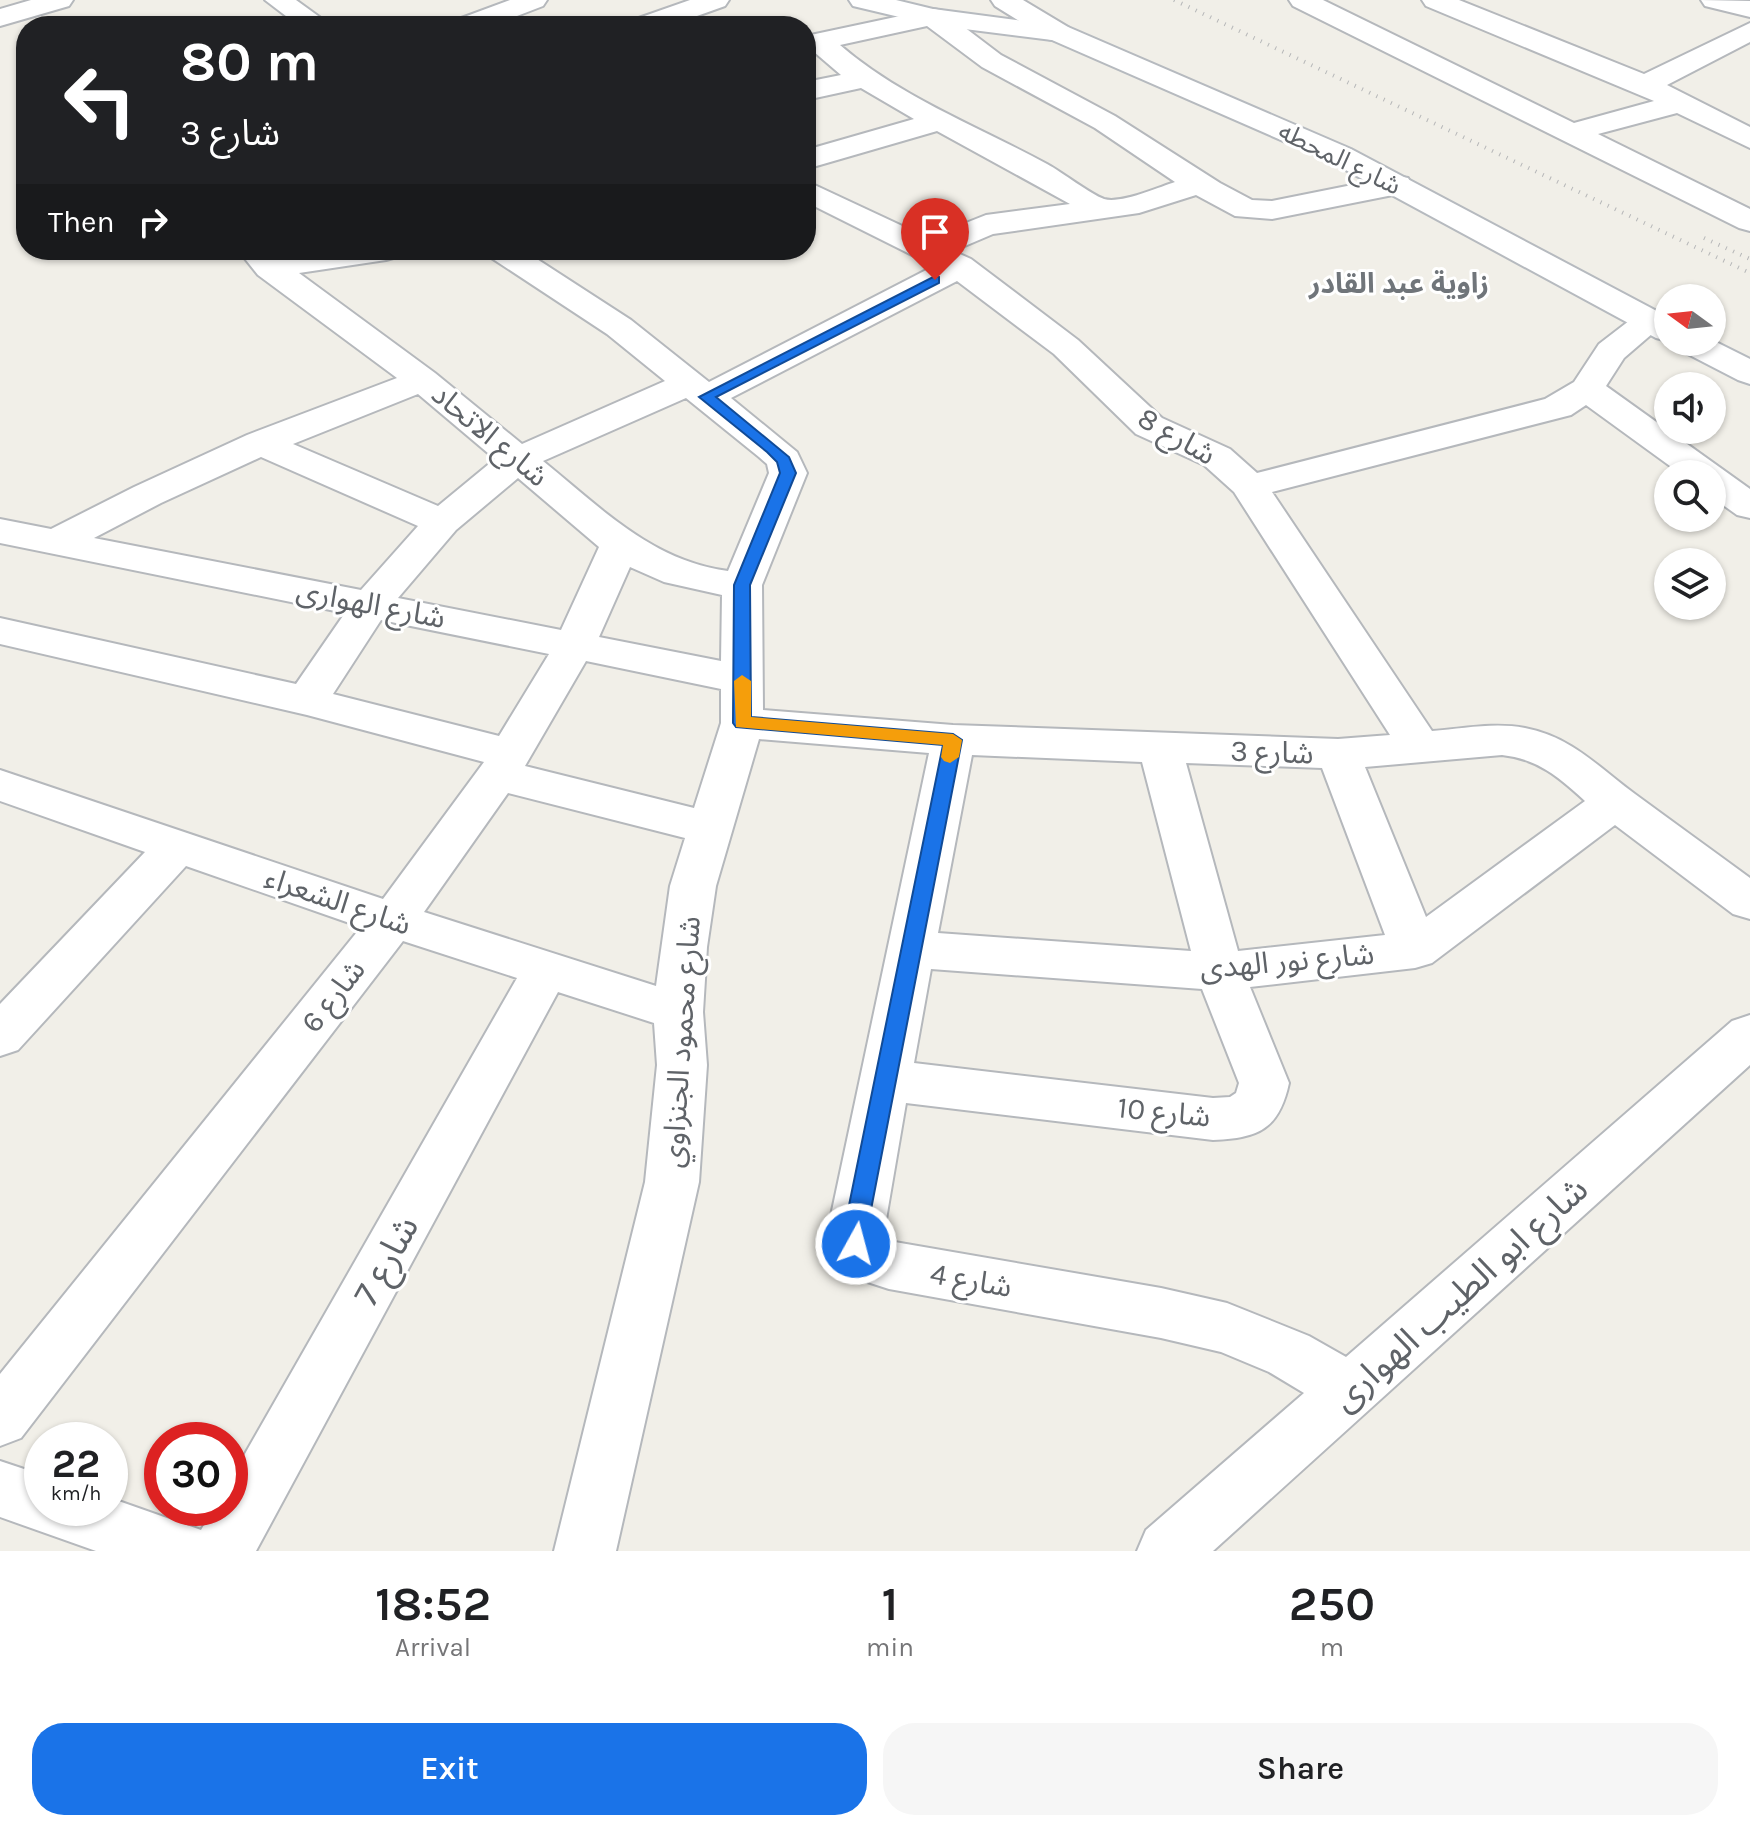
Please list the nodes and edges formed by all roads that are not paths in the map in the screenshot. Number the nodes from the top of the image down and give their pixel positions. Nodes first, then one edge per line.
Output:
1 (60, 0) edge
2 (320, 0) edge
3 (534, 0) edge
4 (716, 0) edge
5 (862, 0) edge
6 (1004, 0) edge
7 (1302, 0) edge
8 (1435, 0) edge
9 (1714, 0) edge
10 (285, 5) edge
11 (1750, 9) edge
12 (302, 16) edge
13 (492, 16) edge
14 (671, 16) edge
15 (933, 17) junction
16 (0, 18) edge
17 (1750, 31) edge
18 (1058, 33) junction
19 (816, 42) edge
20 (816, 46) edge
21 (864, 79) junction
22 (1645, 85) junction
23 (816, 89) edge
24 (1679, 103) junction
25 (939, 121) junction
26 (1573, 132) junction
27 (1750, 139) edge
28 (816, 157) edge
29 (1202, 183) junction
30 (1397, 185) junction
31 (816, 195) edge
32 (1099, 209) junction
33 (1750, 221) edge
34 (943, 258) junction
35 (263, 260) edge
36 (516, 260) edge
37 (1654, 323) edge
38 (1654, 329) edge
39 (1717, 356) edge
40 (1750, 373) edge
41 (423, 380) junction
42 (1587, 389) junction
43 (697, 390) junction
44 (260, 443) junction
45 (518, 459) junction
46 (1686, 460) edge
47 (1249, 486) junction
48 (1726, 489) edge
49 (1750, 507) edge
50 (442, 522) junction
51 (0, 531) edge
52 (59, 541) junction
53 (620, 544) junction
54 (742, 585) junction
55 (371, 604) junction
56 (0, 631) edge
57 (575, 645) junction
58 (307, 701) junction
59 (742, 701) junction
60 (953, 740) junction
61 (1160, 748) junction
62 (1421, 748) junction
63 (1338, 754) junction
64 (504, 764) junction
65 (0, 785) edge
66 (1615, 802) junction
67 (710, 828) junction
68 (178, 846) junction
69 (1750, 902) edge
70 (393, 920) junction
71 (911, 949) junction
72 (1415, 950) junction
73 (546, 970) junction
74 (1220, 972) junction
75 (678, 1012) junction
76 (1750, 1035) edge
77 (0, 1036) edge
78 (885, 1080) junction
79 (1350, 1390) junction
80 (0, 1419) edge
81 (0, 1489) edge
82 (24, 1498) edge
83 (107, 1526) edge
84 (180, 1551) edge
85 (223, 1551) edge
86 (585, 1551) edge
87 (1168, 1551) edge

1 - 16 street
2 - 10 street
3 - 13 street
4 - 14 street
5 - 15 street
6 - 18 street, شارع المحطه
7 - 26 street
8 - 22 street
9 - 11 street
10 - 12 street
15 - 18 street
15 - 19 street
15 - 29 street
17 - 22 street
18 - 30 street, شارع المحطه
20 - 21 street
21 - 23 street
21 - 25 street
22 - 24 street
24 - 26 street
24 - 27 street
25 - 28 street
25 - 32 street
26 - 33 street
29 - 30 street
29 - 32 street
30 - 37 street, شارع المحطه
31 - 34 street, شارع 8
32 - 34 street
34 - 43 street
34 - 47 street, شارع 8
35 - 41 street, شارع الاتحاد
36 - 43 street, شارع محمود الجنزاوي
38 - 42 street
39 - 40 street
41 - 44 street
41 - 45 street, شارع الاتحاد
42 - 46 street
42 - 47 street
43 - 45 street
43 - 54 street, شارع محمود الجنزاوي
44 - 50 street
44 - 52 street
45 - 50 street
45 - 53 street, شارع الاتحاد
47 - 62 street, شارع 8
48 - 49 street
50 - 55 street
51 - 52 street, شارع الهوارى
52 - 55 street, شارع الهوارى
53 - 54 street, شارع الاتحاد
53 - 57 street, شارع 6
54 - 59 street, شارع محمود الجنزاوي
55 - 57 street, شارع الهوارى
55 - 58 street
56 - 58 street
57 - 59 street, شارع الهوارى
57 - 64 street, شارع 6
58 - 64 street
59 - 60 street, شارع 3
59 - 67 street, شارع محمود الجنزاوي
60 - 61 street, شارع 3
60 - 71 street, شارع 4
61 - 63 street, شارع 3
61 - 74 street, شارع 10
62 - 63 street, شارع 3
62 - 66 street, شارع 3
63 - 72 street
64 - 67 street
64 - 70 street, شارع 6
65 - 68 street, شارع الشعراء
66 - 69 street, شارع 3
66 - 72 street, شارع نور الهدى
67 - 75 street, شارع محمود الجنزاوي
68 - 70 street, شارع الشعراء
68 - 77 street
70 - 73 street, شارع الشعراء
70 - 80 street, شارع 6
71 - 74 street, شارع نور الهدى
71 - 78 street, شارع 4
72 - 74 street, شارع نور الهدى
73 - 75 street, شارع الشعراء
73 - 85 street, شارع 7
74 - 78 street, شارع 10
75 - 86 street, شارع محمود الجنزاوي
76 - 79 street, شارع ابو الطيب الهوارى
78 - 79 street, شارع 4
79 - 87 street, شارع ابو الطيب الهوارى
81 - 82 street
83 - 84 street

